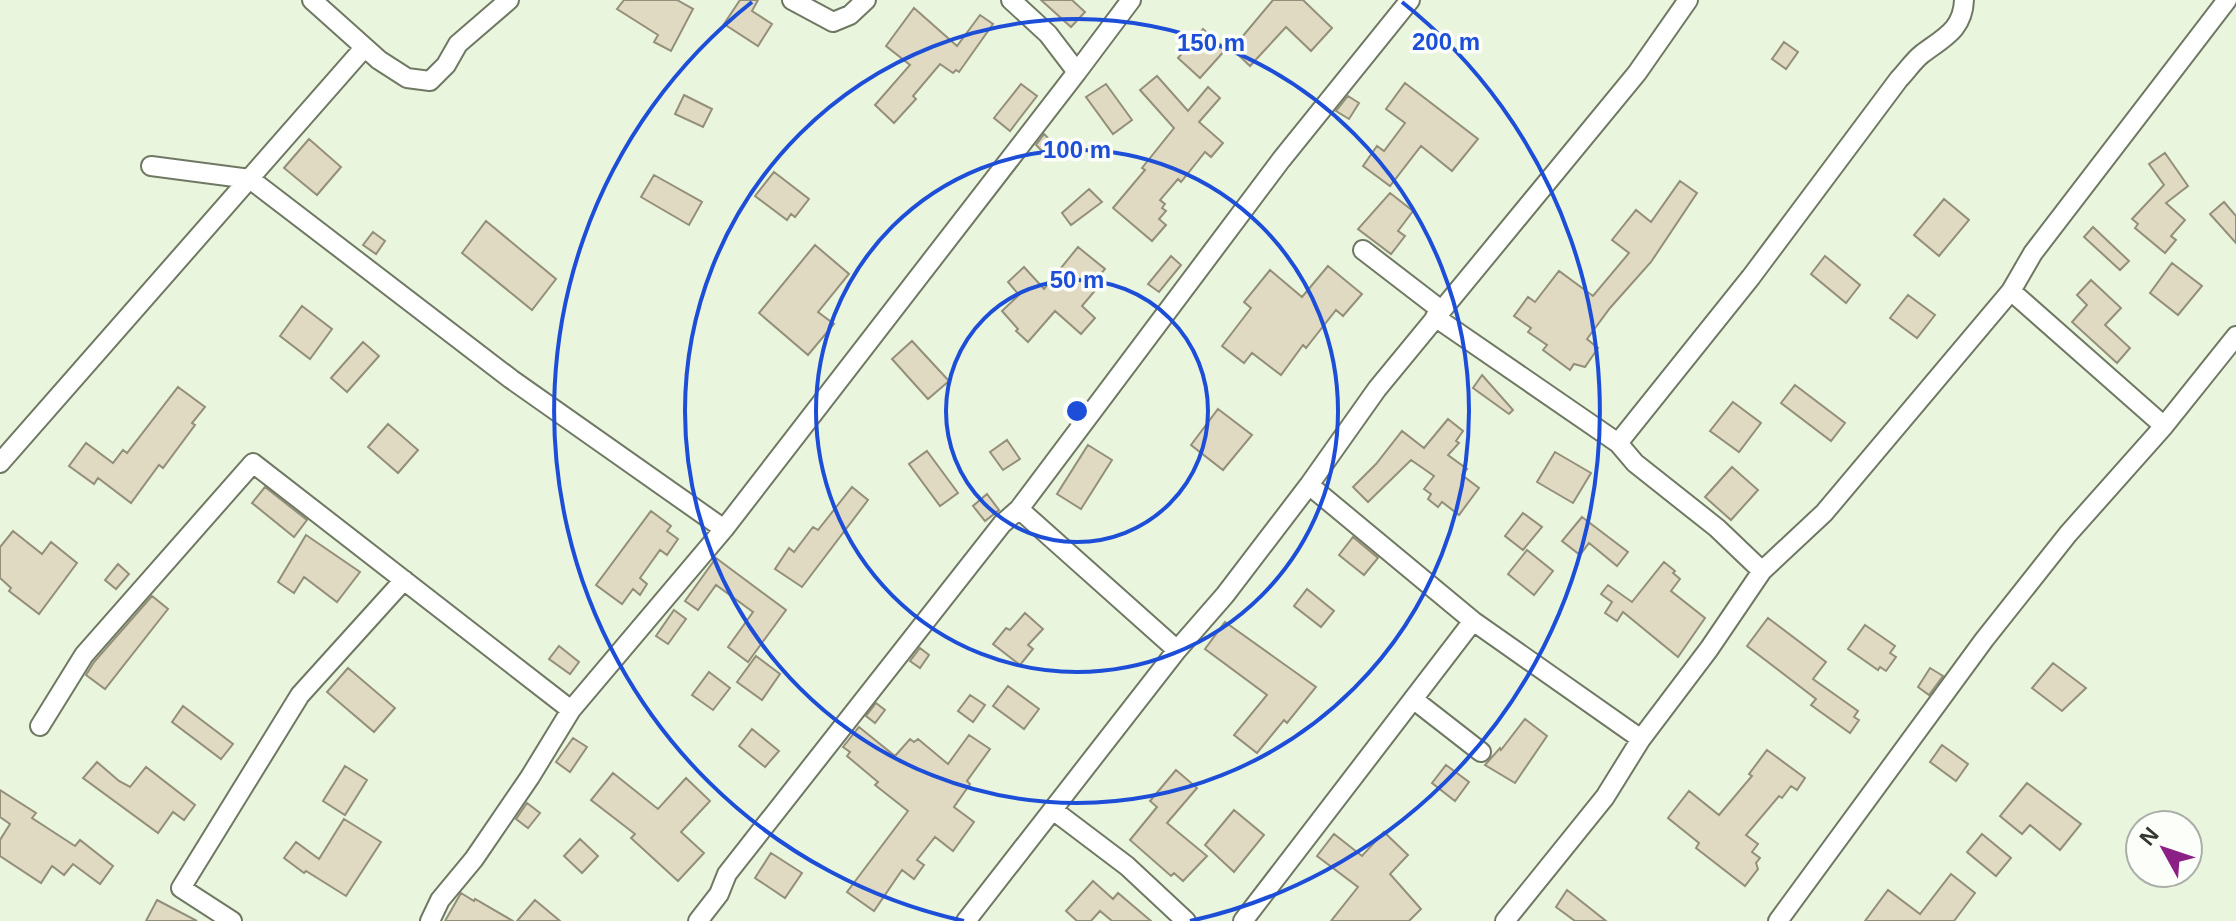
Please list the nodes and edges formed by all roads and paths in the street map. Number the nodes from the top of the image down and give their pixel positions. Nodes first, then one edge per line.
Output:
1 (312, 0) edge
2 (509, 0) edge
3 (792, 0) edge
4 (866, 0) edge
5 (1011, 0) edge
6 (1131, 0) edge
7 (1410, 0) edge
8 (1688, 0) edge
9 (1964, 0) edge
10 (2227, 0) edge
11 (364, 48) junction
12 (1077, 72) junction
13 (151, 166) dead end
14 (250, 179) junction
15 (1363, 250) dead end
16 (2011, 291) junction
17 (1438, 314) junction
18 (2236, 336) edge
19 (2164, 426) junction
20 (1618, 443) junction
21 (0, 463) edge
22 (1309, 485) junction
23 (1019, 509) junction
24 (724, 529) junction
25 (1762, 571) junction
26 (404, 580) junction
27 (1473, 621) junction
28 (1177, 650) junction
29 (1413, 699) junction
30 (571, 710) junction
31 (40, 726) dead end
32 (1641, 739) junction
33 (1481, 752) dead end
34 (1053, 810) junction
35 (232, 921) edge
36 (430, 921) edge
37 (698, 921) edge
38 (966, 921) edge
39 (1186, 921) edge
40 (1243, 921) edge
41 (1505, 921) edge
42 (1778, 921) edge

1 - 11 street
2 - 11 street
3 - 4 street
5 - 12 street
6 - 12 street
7 - 23 street
8 - 17 street
9 - 20 street
10 - 16 street
11 - 14 street
12 - 24 street
13 - 14 street
14 - 21 street
14 - 24 street
15 - 17 street
16 - 19 street
16 - 25 street
17 - 20 street
17 - 22 street
18 - 19 street
19 - 42 street
20 - 25 street
22 - 27 street
22 - 28 street
23 - 28 street
23 - 37 street
24 - 30 street
25 - 32 street
26 - 30 street
26 - 31 street
26 - 35 street
27 - 29 street
27 - 32 street
28 - 34 street
29 - 33 street
29 - 40 street
30 - 36 street
32 - 41 street
34 - 38 street
34 - 39 street

